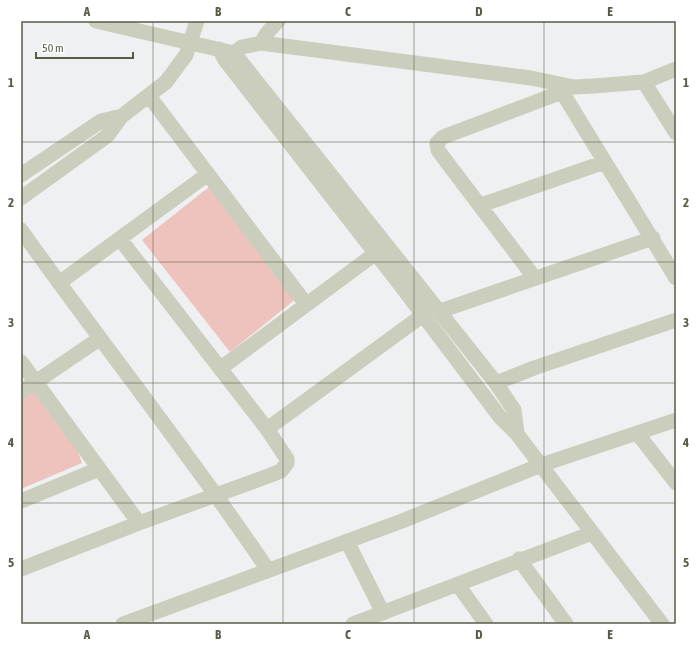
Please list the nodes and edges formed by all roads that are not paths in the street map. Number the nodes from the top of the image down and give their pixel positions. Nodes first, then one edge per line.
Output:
1 (96, 21) edge
2 (197, 21) edge
3 (278, 21) edge
4 (119, 23) edge
5 (191, 42) junction
6 (261, 43) junction
7 (226, 54) junction
8 (676, 69) edge
9 (644, 82) junction
10 (563, 88) junction
11 (149, 96) junction
12 (122, 116) junction
13 (676, 133) edge
14 (605, 162) junction
15 (208, 174) junction
16 (21, 175) edge
17 (21, 198) edge
18 (481, 205) junction
19 (21, 230) edge
20 (653, 238) junction
21 (120, 239) junction
22 (381, 249) junction
23 (534, 277) junction
24 (676, 278) edge
25 (59, 283) junction
26 (306, 304) junction
27 (440, 311) junction
28 (423, 314) junction
29 (676, 320) edge
30 (99, 339) junction
31 (21, 362) edge
32 (221, 368) junction
33 (35, 382) junction
34 (496, 383) junction
35 (21, 392) edge
36 (676, 420) edge
37 (267, 429) junction
38 (637, 433) junction
39 (517, 434) junction
40 (541, 465) junction
41 (99, 469) junction
42 (676, 483) edge
43 (217, 494) junction
44 (21, 501) edge
45 (139, 523) junction
46 (592, 533) junction
47 (347, 541) junction
48 (519, 559) junction
49 (21, 569) edge
50 (268, 570) junction
51 (458, 585) junction
52 (383, 613) junction
53 (122, 624) edge
54 (353, 624) edge
55 (486, 624) edge
56 (566, 624) edge
57 (662, 624) edge

1 - 4 street
2 - 5 street
3 - 6 street
4 - 5 street
5 - 7 street
5 - 11 street
6 - 7 street
6 - 10 street
7 - 22 street
8 - 9 street
9 - 10 street
9 - 13 street
10 - 14 street
10 - 18 street
11 - 12 street
11 - 15 street
12 - 16 street
12 - 17 street
14 - 18 street
14 - 20 street
15 - 21 street
15 - 26 street
18 - 23 street
19 - 25 street
20 - 23 street
20 - 24 street
21 - 25 street
21 - 32 street
22 - 26 street
22 - 27 street
22 - 28 street
23 - 27 street
25 - 30 street
26 - 32 street
27 - 34 street
28 - 37 street
28 - 39 street
29 - 34 street
30 - 33 street
30 - 43 street
31 - 33 street
32 - 37 street
33 - 35 street
33 - 41 street
34 - 39 street
36 - 38 street
37 - 43 street
38 - 40 street
38 - 42 street
39 - 40 street
40 - 46 street
40 - 47 street
41 - 44 street
41 - 45 street
43 - 45 street
43 - 50 street
45 - 49 street
46 - 48 street
46 - 57 street
47 - 50 street
47 - 52 street
48 - 51 street
48 - 56 street
50 - 53 street
51 - 52 street
51 - 55 street
52 - 54 street

